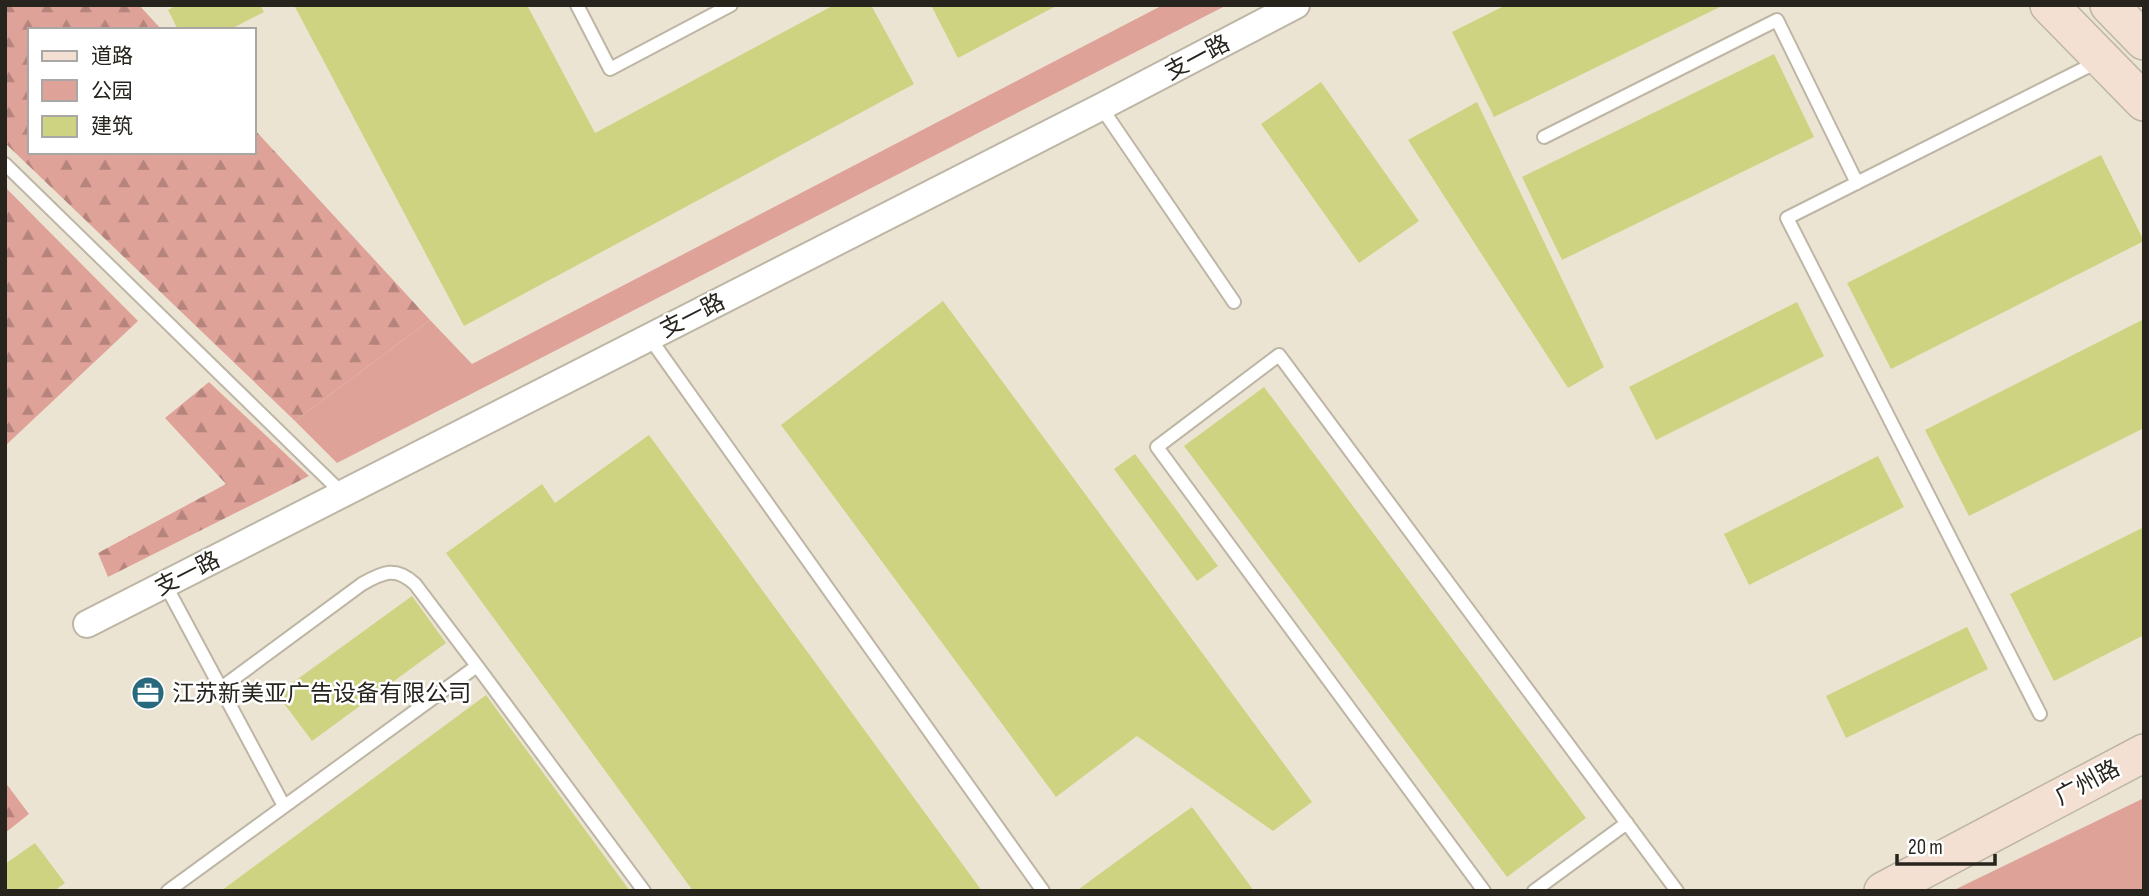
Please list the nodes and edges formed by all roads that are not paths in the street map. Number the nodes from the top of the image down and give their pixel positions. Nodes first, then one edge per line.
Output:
1 (577, 5) edge
2 (731, 5) edge
3 (1296, 5) edge
4 (2049, 5) edge
5 (2109, 5) edge
6 (2144, 41) edge
7 (2103, 59) junction
8 (2144, 102) edge
9 (1101, 107) junction
10 (1544, 137) dead end
11 (5, 164) edge
12 (1857, 183) junction
13 (1234, 302) dead end
14 (649, 337) junction
15 (342, 493) junction
16 (165, 584) junction
17 (87, 624) dead end
18 (477, 666) junction
19 (221, 688) junction
20 (2040, 714) dead end
21 (2144, 753) edge
22 (284, 806) junction
23 (1627, 823) junction
24 (168, 891) edge
25 (644, 891) edge
26 (1042, 891) edge
27 (1484, 891) edge
28 (1534, 891) edge
29 (1678, 891) edge
30 (1883, 891) edge

1 - 2 lane
3 - 9 street, 支一路
4 - 7 main road
5 - 6 main road
7 - 8 main road
7 - 12 lane
9 - 13 lane
9 - 14 street, 支一路
10 - 12 lane
11 - 15 lane
12 - 20 lane
14 - 15 street, 支一路
14 - 26 lane
15 - 16 street, 支一路
16 - 17 street, 支一路
16 - 19 lane
18 - 19 lane
18 - 22 lane
18 - 25 lane
19 - 22 lane
21 - 30 main road, 广州路
22 - 24 lane
23 - 27 lane
23 - 28 lane
23 - 29 lane

